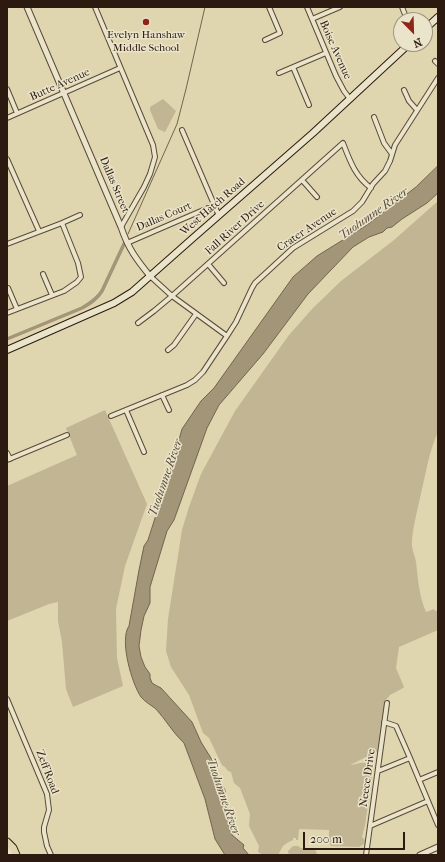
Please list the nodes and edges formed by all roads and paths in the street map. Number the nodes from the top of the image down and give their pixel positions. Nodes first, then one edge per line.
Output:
1 (27, 7) edge
2 (95, 7) edge
3 (270, 7) edge
4 (307, 7) edge
5 (340, 7) edge
6 (312, 19) junction
7 (265, 40) dead end
8 (400, 52) edge
9 (326, 53) junction
10 (293, 67) junction
11 (120, 68) junction
12 (279, 73) dead end
13 (438, 78) edge
14 (7, 89) edge
15 (404, 90) dead end
16 (64, 93) junction
17 (350, 99) junction
18 (309, 105) dead end
19 (417, 110) junction
20 (17, 113) junction
21 (374, 117) dead end
22 (7, 118) edge
23 (182, 130) dead end
24 (392, 154) junction
25 (7, 159) edge
26 (302, 180) junction
27 (371, 188) junction
28 (317, 197) dead end
29 (208, 208) dead end
30 (80, 216) dead end
31 (219, 216) junction
32 (62, 223) junction
33 (120, 227) junction
34 (39, 232) junction
35 (126, 243) junction
36 (7, 244) edge
37 (208, 264) junction
38 (43, 274) dead end
39 (150, 276) junction
40 (224, 283) dead end
41 (8, 288) dead end
42 (52, 295) junction
43 (172, 296) junction
44 (17, 309) junction
45 (7, 313) edge
46 (196, 314) junction
47 (138, 323) dead end
48 (227, 336) junction
49 (7, 350) edge
50 (168, 350) dead end
51 (162, 395) junction
52 (126, 410) junction
53 (168, 410) dead end
54 (111, 416) dead end
55 (67, 435) dead end
56 (144, 452) dead end
57 (7, 453) edge
58 (8, 460) edge
59 (7, 699) edge
60 (387, 703) dead end
61 (8, 704) edge
62 (384, 722) junction
63 (410, 758) junction
64 (378, 771) junction
65 (438, 772) edge
66 (419, 780) junction
67 (428, 801) junction
68 (438, 825) edge
69 (370, 826) junction
70 (7, 842) edge
71 (7, 845) edge
72 (438, 847) edge
73 (11, 855) edge
74 (16, 855) edge
75 (51, 855) edge
76 (366, 855) edge
77 (420, 855) edge

1 - 16 street, Dallas Street
2 - 11 street
3 - 7 street
4 - 6 street, Boise Avenue
5 - 6 street
6 - 9 street, Boise Avenue
8 - 17 main road, West Hatch Road
9 - 10 street
9 - 17 street, Boise Avenue
10 - 12 street
10 - 18 street
11 - 16 street, Butte Avenue
11 - 33 street
13 - 19 street, Crater Avenue
14 - 20 street
15 - 19 street
16 - 20 street, Butte Avenue
16 - 33 street, Dallas Street
17 - 31 main road, West Hatch Road
19 - 24 street, Crater Avenue
20 - 22 street, Butte Avenue
21 - 24 street
23 - 31 street
24 - 27 street, Crater Avenue
25 - 34 street
26 - 27 street, Fall River Drive
26 - 28 street
26 - 37 street, Fall River Drive
27 - 48 street, Crater Avenue
29 - 35 street, Dallas Court
30 - 32 street
31 - 39 main road, West Hatch Road
32 - 34 street
32 - 42 street
33 - 35 street, Dallas Street
34 - 36 street
35 - 39 street, Dallas Street
37 - 40 street
37 - 43 street, Fall River Drive
38 - 42 street
39 - 43 street, Dallas Street
39 - 49 main road, West Hatch Road
41 - 44 street
42 - 44 street
43 - 46 street, Dallas Street
43 - 47 street, Fall River Drive
44 - 45 street
46 - 48 street, Dallas Street
46 - 50 street
48 - 51 street, Crater Avenue
51 - 52 street, Crater Avenue
51 - 53 street
52 - 54 street, Crater Avenue
52 - 56 street
55 - 58 street
57 - 58 street
59 - 61 street, Zeff Road
60 - 62 street, Neece Drive
61 - 75 street, Zeff Road
62 - 63 street
62 - 64 street, Neece Drive
63 - 64 street
63 - 66 street
64 - 69 street, Neece Drive
65 - 66 street
66 - 67 street
67 - 68 street
67 - 69 street
69 - 76 street, Neece Drive
70 - 74 highway
71 - 73 main road
72 - 77 street

